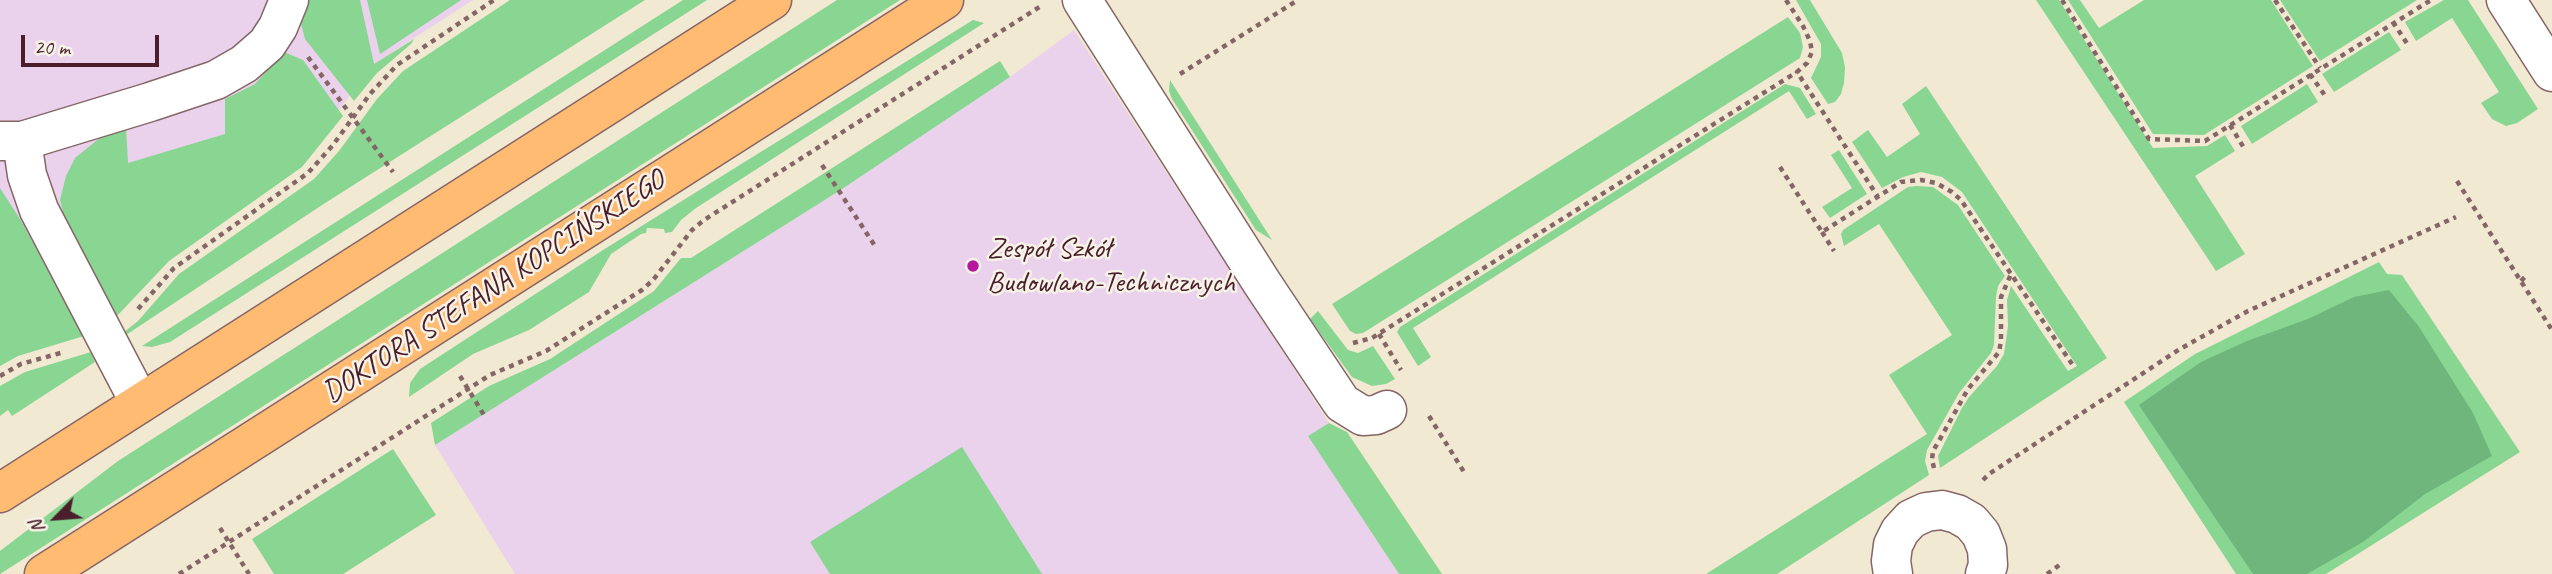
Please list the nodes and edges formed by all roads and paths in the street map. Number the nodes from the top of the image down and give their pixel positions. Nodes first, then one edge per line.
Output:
1 (494, 0) edge
2 (772, 0) edge
3 (944, 0) edge
4 (1051, 0) edge
5 (1082, 0) edge
6 (1298, 0) edge
7 (1786, 0) edge
8 (2062, 0) edge
9 (2275, 0) edge
10 (2431, 0) edge
11 (2506, 0) edge
12 (283, 14) edge
13 (2393, 22) junction
14 (2408, 45) dead end
15 (2320, 68) junction
16 (1797, 72) junction
17 (2552, 72) edge
18 (2310, 74) junction
19 (1176, 76) dead end
20 (2326, 97) dead end
21 (353, 117) junction
22 (2230, 125) junction
23 (11, 141) edge
24 (2245, 148) dead end
25 (822, 165) dead end
26 (1780, 167) dead end
27 (393, 172) dead end
28 (2457, 181) dead end
29 (1878, 197) junction
30 (2456, 217) dead end
31 (1822, 232) junction
32 (875, 246) dead end
33 (1834, 251) dead end
34 (2011, 274) junction
35 (2526, 276) dead end
36 (2521, 281) junction
37 (2552, 330) edge
38 (104, 334) junction
39 (1347, 341) dead end
40 (2072, 364) dead end
41 (0, 376) edge
42 (460, 376) dead end
43 (468, 389) junction
44 (140, 403) junction
45 (1387, 410) dead end
46 (484, 415) dead end
47 (1935, 471) dead end
48 (0, 493) edge
49 (1965, 519) junction
50 (220, 528) dead end
51 (229, 543) junction
52 (2061, 564) dead end
53 (44, 574) edge
54 (179, 574) edge
55 (249, 574) edge
56 (1894, 574) edge
57 (1985, 574) edge
58 (2046, 574) edge

1 - 21 path
2 - 44 main road
3 - 53 main road, DOKTORA STEFANA KOPCIŃSKIEGO
4 - 43 path
5 - 45 street
6 - 19 path
7 - 16 path
8 - 22 path
9 - 15 path
10 - 13 path
11 - 17 street
12 - 21 path
12 - 23 street
13 - 14 path
13 - 15 path
15 - 18 path
16 - 29 path
16 - 39 path
18 - 20 path
18 - 22 path
21 - 27 path
21 - 38 path
22 - 24 path
23 - 38 street
25 - 32 path
26 - 31 path
28 - 36 path
29 - 31 path
29 - 34 path
30 - 49 path
31 - 33 path
34 - 40 path
34 - 47 path
35 - 36 path
36 - 37 path
38 - 41 path
38 - 44 street
42 - 43 path
43 - 46 path
43 - 51 path
44 - 48 main road
49 - 56 street
49 - 57 street
50 - 51 path
51 - 54 path
51 - 55 path
52 - 58 path

